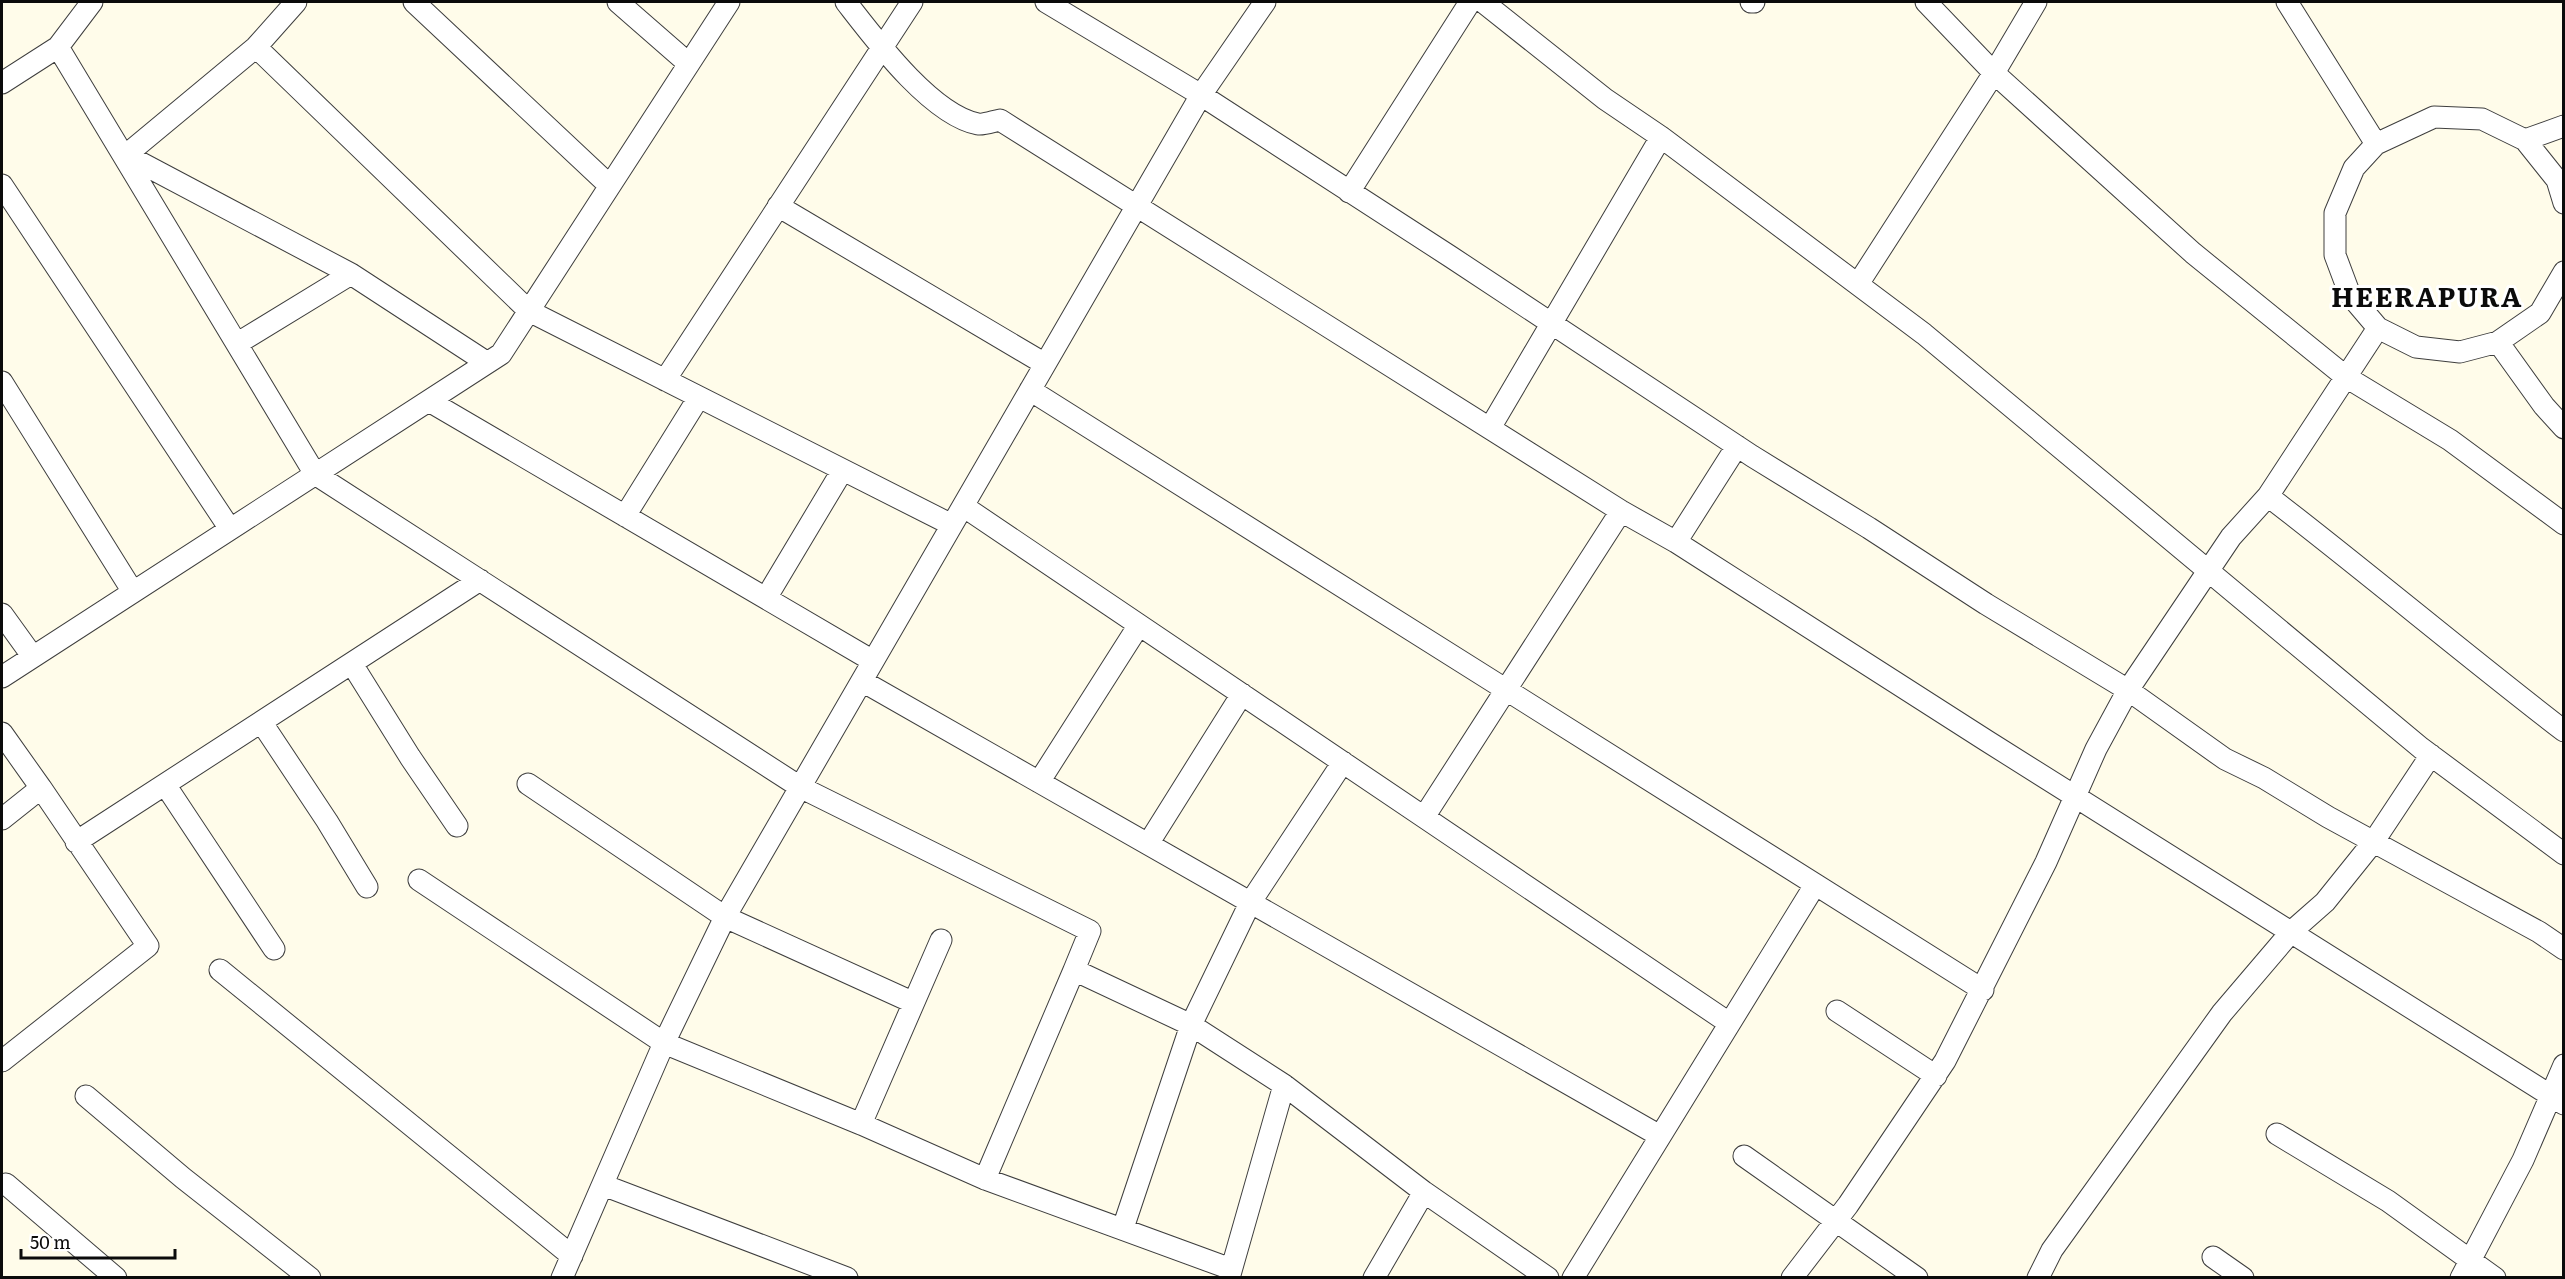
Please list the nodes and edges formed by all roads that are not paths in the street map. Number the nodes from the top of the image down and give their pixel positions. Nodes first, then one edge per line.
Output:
1 (92, 2) edge
2 (296, 2) edge
3 (414, 2) edge
4 (618, 2) edge
5 (729, 2) edge
6 (846, 2) edge
7 (912, 2) edge
8 (1046, 2) edge
9 (1265, 2) edge
10 (1470, 2) edge
11 (1483, 2) edge
12 (1926, 2) edge
13 (2036, 2) edge
14 (2287, 2) edge
15 (58, 47) junction
16 (256, 47) junction
17 (882, 48) junction
18 (689, 64) junction
19 (1994, 73) junction
20 (2, 84) edge
21 (1201, 95) junction
22 (2564, 126) edge
23 (1661, 137) junction
24 (2525, 141) junction
25 (2376, 144) junction
26 (126, 155) junction
27 (2, 185) edge
28 (610, 186) junction
29 (1349, 192) junction
30 (2564, 203) edge
31 (778, 206) junction
32 (1137, 206) junction
33 (351, 274) junction
34 (2563, 274) edge
35 (1858, 284) junction
36 (529, 311) junction
37 (1551, 324) junction
38 (2378, 327) junction
39 (2498, 342) junction
40 (238, 343) junction
41 (486, 362) junction
42 (1045, 364) junction
43 (2346, 377) junction
44 (665, 380) junction
45 (2, 382) edge
46 (1030, 390) junction
47 (699, 397) junction
48 (429, 400) junction
49 (1490, 428) junction
50 (2564, 428) edge
51 (1737, 446) junction
52 (842, 471) junction
53 (315, 474) junction
54 (2268, 496) junction
55 (963, 506) junction
56 (1621, 511) junction
57 (625, 516) junction
58 (2564, 524) edge
59 (952, 525) junction
60 (230, 529) junction
61 (1676, 542) junction
62 (2210, 571) junction
63 (480, 580) junction
64 (133, 592) junction
65 (766, 598) junction
66 (2, 614) edge
67 (1139, 625) junction
68 (33, 657) junction
69 (873, 662) junction
70 (352, 664) junction
71 (2, 677) edge
72 (861, 681) junction
73 (1506, 690) junction
74 (2128, 690) junction
75 (1242, 694) junction
76 (262, 723) junction
77 (2564, 731) edge
78 (2, 733) edge
79 (2431, 755) junction
80 (1343, 762) junction
81 (1039, 782) junction
82 (528, 784) dead end
83 (166, 786) junction
84 (800, 787) junction
85 (40, 788) junction
86 (2075, 796) junction
87 (1424, 817) junction
88 (2, 819) edge
89 (457, 826) dead end
90 (2374, 841) junction
91 (76, 842) junction
92 (1148, 844) junction
93 (2564, 854) edge
94 (419, 880) dead end
95 (1815, 885) junction
96 (367, 887) dead end
97 (1250, 903) junction
98 (725, 917) junction
99 (2291, 932) junction
100 (941, 940) dead end
101 (274, 949) dead end
102 (2564, 949) edge
103 (220, 970) dead end
104 (1074, 970) junction
105 (1983, 990) junction
106 (912, 1002) junction
107 (1837, 1011) dead end
108 (1729, 1023) junction
109 (1191, 1025) junction
110 (664, 1043) junction
111 (4, 1052) edge
112 (2564, 1065) edge
113 (1936, 1076) junction
114 (1284, 1084) junction
115 (86, 1096) dead end
116 (2557, 1100) edge
117 (861, 1124) junction
118 (2277, 1134) dead end
119 (1660, 1136) junction
120 (1744, 1156) dead end
121 (985, 1179) junction
122 (6, 1184) dead end
123 (603, 1185) junction
124 (1424, 1192) junction
125 (1837, 1220) junction
126 (1123, 1228) junction
127 (572, 1256) junction
128 (2212, 1257) dead end
129 (2466, 1269) edge
130 (1230, 1273) edge
131 (116, 1278) edge
132 (309, 1278) edge
133 (562, 1278) edge
134 (847, 1278) edge
135 (1374, 1278) edge
136 (1548, 1278) edge
137 (1573, 1278) edge
138 (1792, 1278) edge
139 (1917, 1278) edge
140 (2038, 1278) edge
141 (2243, 1278) edge
142 (2495, 1278) edge

1 - 15 street
2 - 16 street
3 - 28 street
4 - 18 street
5 - 18 street
6 - 17 street
7 - 17 street
8 - 21 street
9 - 21 street
10 - 29 street
11 - 23 street
12 - 19 street
13 - 19 street
14 - 25 street
15 - 20 street
15 - 26 street
16 - 26 street
16 - 36 street
17 - 31 street
17 - 32 street
18 - 28 street
19 - 35 street
19 - 43 street
21 - 29 street
21 - 32 street
22 - 24 street
23 - 35 street
23 - 37 street
24 - 25 street
24 - 30 street
25 - 38 street
26 - 33 street
26 - 40 street
27 - 60 street
28 - 36 street
29 - 37 street
31 - 42 street
31 - 44 street
32 - 42 street
32 - 49 street
33 - 40 street
33 - 41 street
34 - 39 street
35 - 62 street
36 - 41 street
36 - 44 street
37 - 49 street
37 - 51 street
38 - 39 street
38 - 43 street
39 - 50 street
40 - 53 street
41 - 48 street
42 - 46 street
43 - 54 street
43 - 58 street
44 - 47 street
45 - 64 street
46 - 55 street
46 - 73 street
47 - 52 street
47 - 57 street
48 - 53 street
48 - 57 street
49 - 56 street
51 - 61 street
51 - 74 street
52 - 59 street
52 - 65 street
53 - 60 street
53 - 63 street
54 - 62 street
54 - 77 street
55 - 59 street
55 - 67 street
56 - 61 street
56 - 73 street
57 - 65 street
59 - 69 street
60 - 64 street
61 - 86 street
62 - 74 street
62 - 79 street
63 - 70 street
63 - 84 street
64 - 68 street
65 - 69 street
66 - 68 street
67 - 75 street
67 - 81 street
68 - 71 street
69 - 72 street
70 - 76 street
70 - 89 street
72 - 81 street
72 - 84 street
73 - 87 street
73 - 95 street
74 - 86 street
74 - 90 street
75 - 80 street
75 - 92 street
76 - 83 street
76 - 96 street
78 - 85 street
79 - 90 street
79 - 93 street
80 - 87 street
80 - 97 street
81 - 92 street
82 - 98 street
83 - 91 street
83 - 101 street
84 - 98 street
84 - 104 street
85 - 88 street
85 - 91 street
86 - 99 street
86 - 105 street
87 - 108 street
90 - 99 street
90 - 102 street
91 - 111 street
92 - 97 street
94 - 110 street
95 - 105 street
95 - 108 street
97 - 109 street
97 - 119 street
98 - 106 street
98 - 110 street
99 - 116 street
99 - 140 street
100 - 106 street
103 - 127 street
104 - 109 street
104 - 121 street
105 - 113 street
106 - 117 street
107 - 113 street
108 - 119 street
109 - 114 street
109 - 126 street
110 - 117 street
110 - 123 street
112 - 116 street
113 - 125 street
114 - 124 street
114 - 130 street
115 - 132 street
116 - 129 street
117 - 121 street
118 - 129 street
119 - 137 street
120 - 125 street
121 - 126 street
122 - 131 street
123 - 127 street
123 - 134 street
124 - 135 street
124 - 136 street
125 - 138 street
125 - 139 street
126 - 130 street
127 - 133 street
128 - 141 street
129 - 142 street

